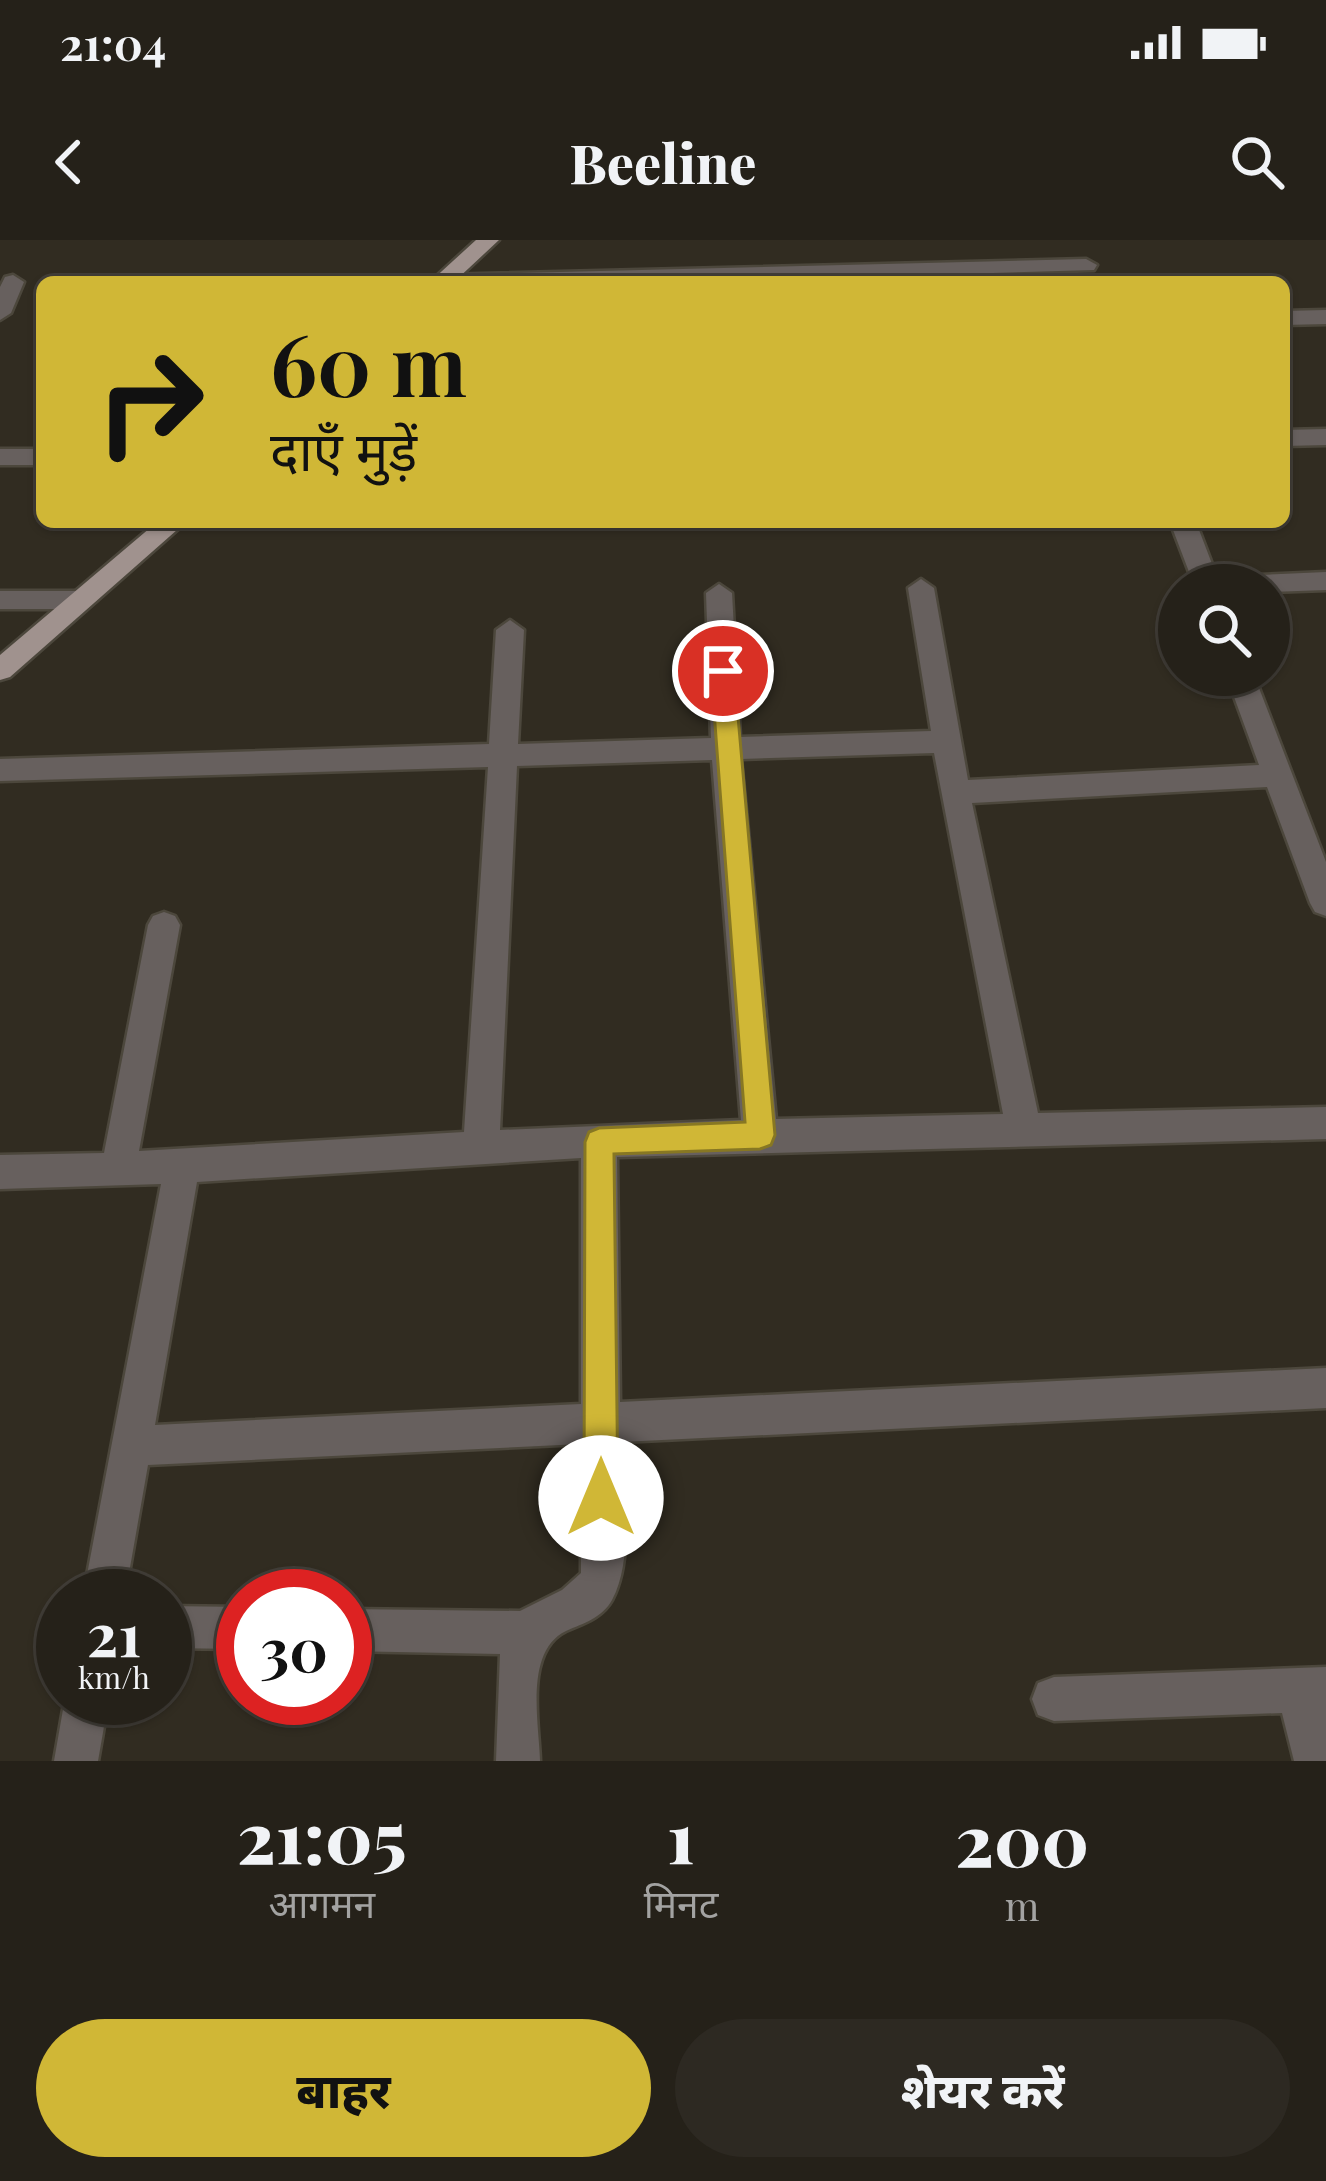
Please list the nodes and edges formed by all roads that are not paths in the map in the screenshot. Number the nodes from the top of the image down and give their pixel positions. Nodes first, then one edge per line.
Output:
1 (488, 240) edge
2 (1075, 240) edge
3 (1089, 273) edge
4 (448, 276) edge
5 (873, 276) edge
6 (13, 282) dead end
7 (0, 313) edge
8 (1326, 317) edge
9 (1290, 318) edge
10 (1326, 437) edge
11 (1290, 438) edge
12 (0, 457) edge
13 (36, 457) edge
14 (166, 528) edge
15 (1185, 528) edge
16 (1199, 564) edge
17 (1326, 581) edge
18 (1290, 582) edge
19 (921, 588) dead end
20 (719, 593) dead end
21 (0, 600) edge
22 (84, 600) junction
23 (510, 630) dead end
24 (0, 670) edge
25 (1248, 696) edge
26 (946, 742) junction
27 (726, 748) junction
28 (506, 755) junction
29 (0, 770) edge
30 (1277, 775) junction
31 (955, 792) junction
32 (1326, 903) edge
33 (164, 925) dead end
34 (1326, 1123) edge
35 (1024, 1129) junction
36 (760, 1135) junction
37 (599, 1142) junction
38 (482, 1148) junction
39 (181, 1170) junction
40 (118, 1171) junction
41 (0, 1172) edge
42 (1326, 1388) edge
43 (600, 1422) junction
44 (131, 1446) junction
45 (109, 1569) edge
46 (372, 1630) edge
47 (528, 1633) junction
48 (1312, 1690) edge
49 (1054, 1699) dead end
50 (82, 1725) edge
51 (76, 1761) edge
52 (518, 1761) edge
53 (1316, 1761) edge

1 - 4 main road
2 - 3 street
3 - 5 street
6 - 7 street
8 - 9 street
10 - 11 street
12 - 13 street
14 - 22 main road
15 - 16 street
17 - 18 street
19 - 26 street
20 - 27 street
21 - 22 street
22 - 24 main road
23 - 28 street
25 - 30 street
26 - 27 street
26 - 31 street
27 - 28 street
27 - 36 street
28 - 29 street
28 - 38 street
30 - 31 street
30 - 32 street
31 - 35 street
33 - 40 street
34 - 35 street
35 - 36 street
36 - 37 street
37 - 38 street
37 - 43 street
38 - 39 street
39 - 40 street
39 - 44 street
40 - 41 street
42 - 43 street
43 - 44 street
43 - 47 street
44 - 45 street
46 - 47 street
47 - 52 street
48 - 49 street
48 - 53 street
50 - 51 street

